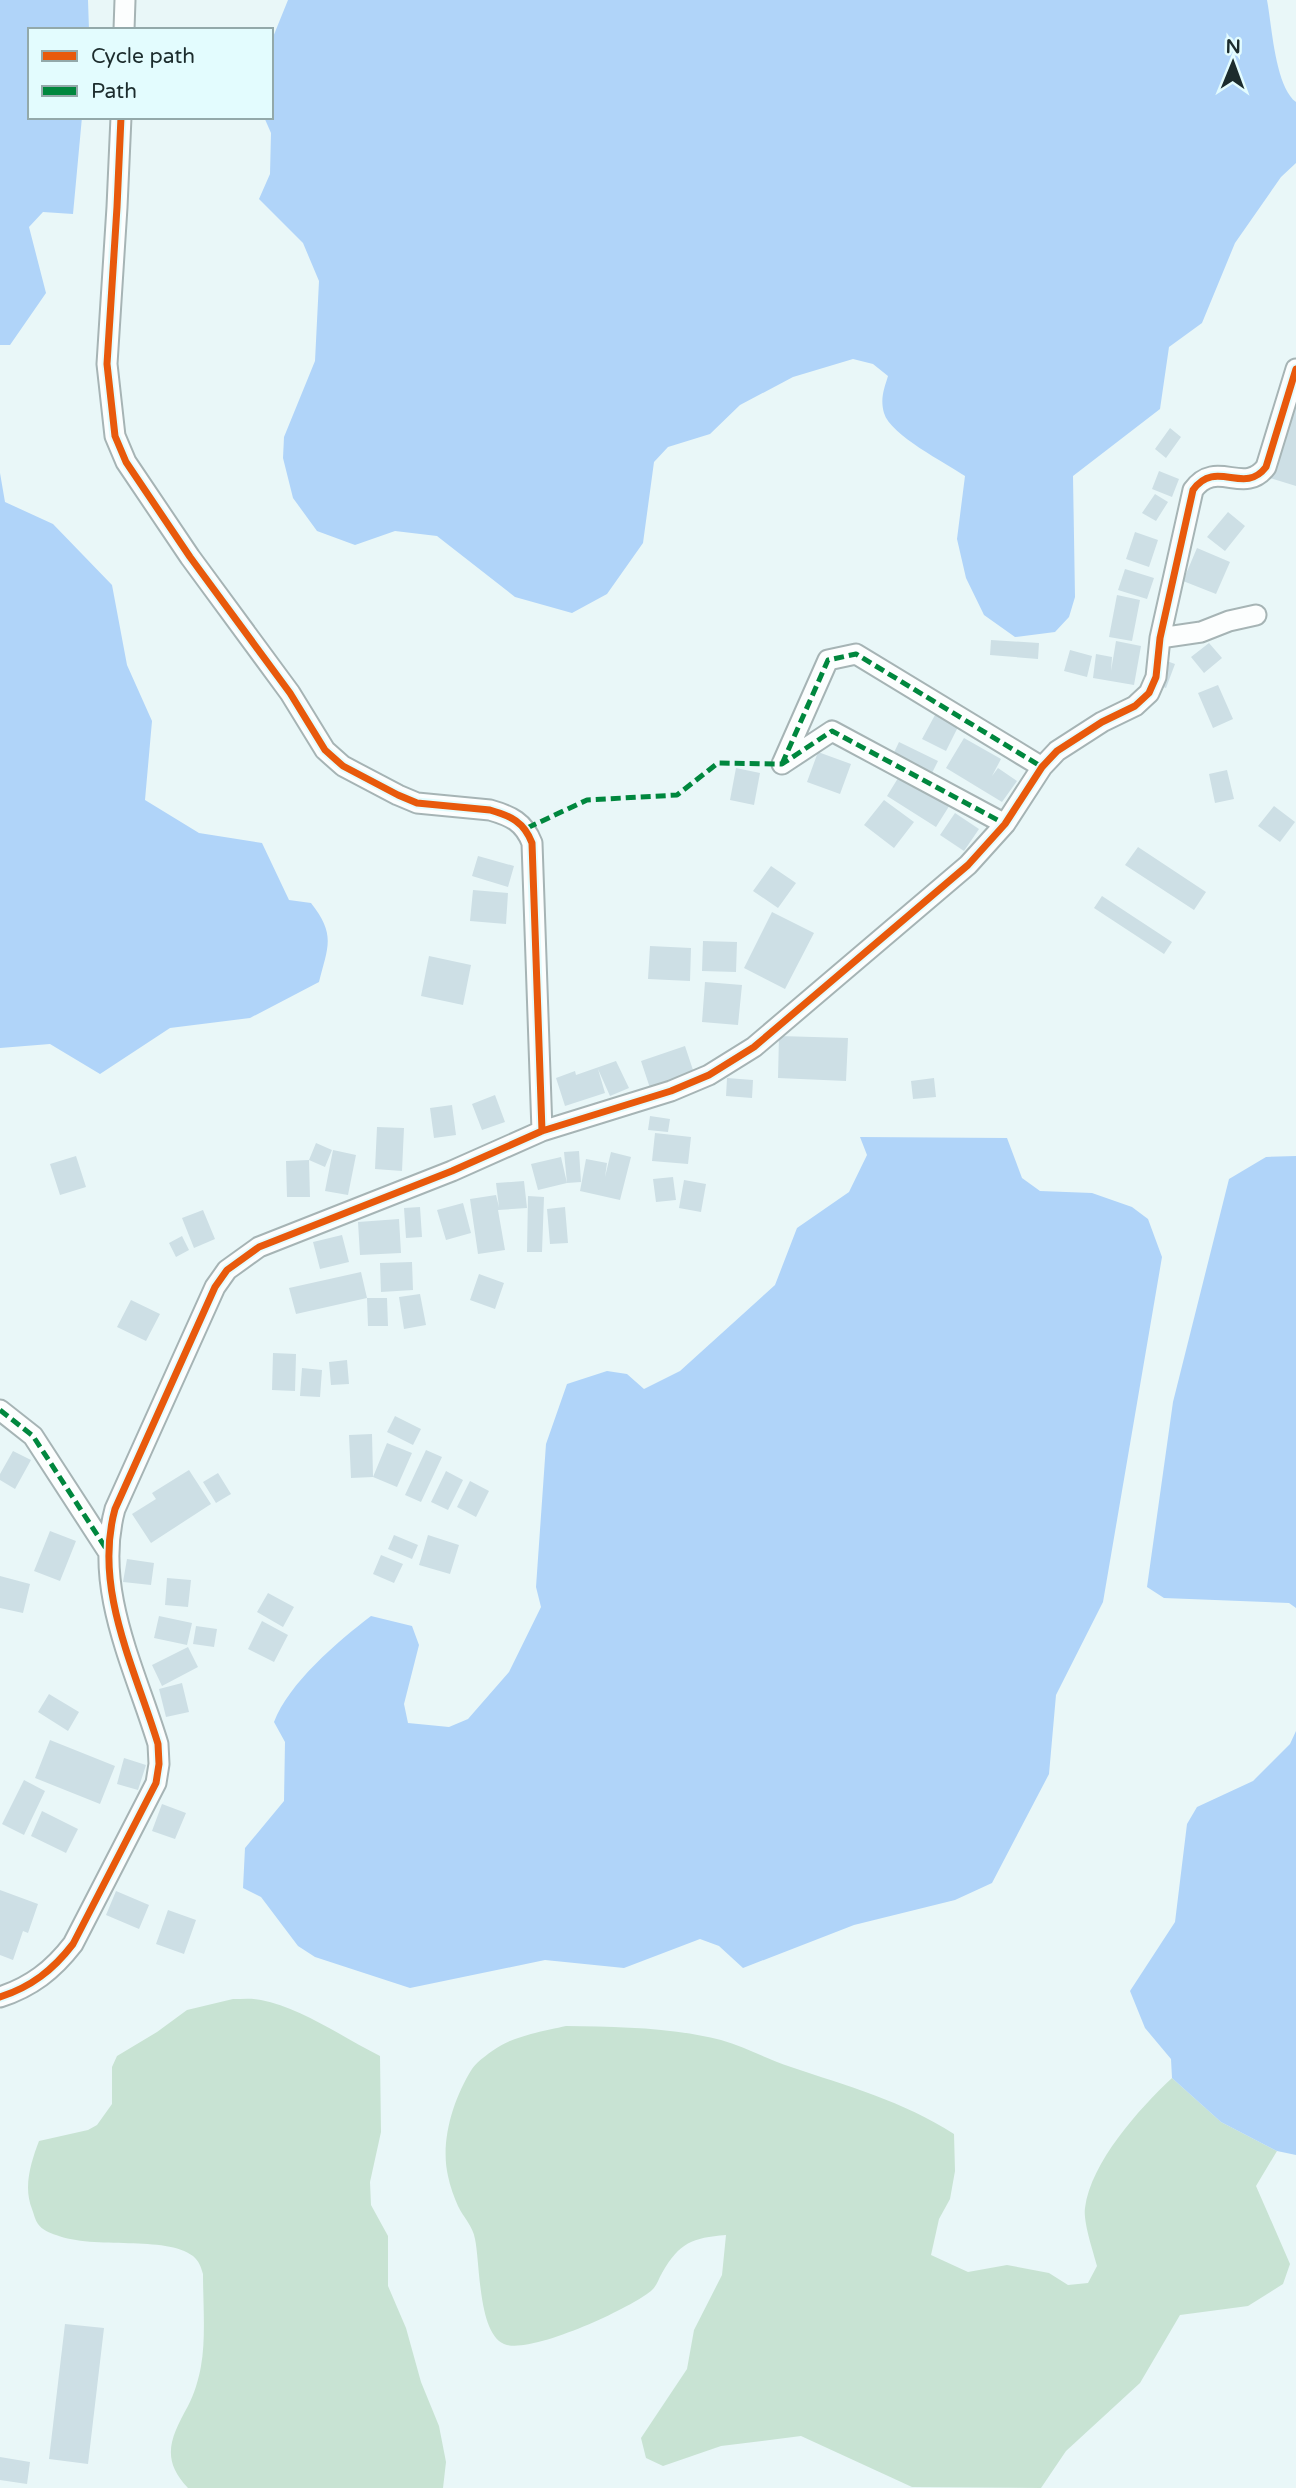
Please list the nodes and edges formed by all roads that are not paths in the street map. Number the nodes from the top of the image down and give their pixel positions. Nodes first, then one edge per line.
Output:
1 (125, 0) edge
2 (124, 28) edge
3 (121, 119) edge
4 (1294, 378) edge
5 (1256, 615) dead end
6 (1160, 638) junction
7 (1042, 767) junction
8 (1005, 824) junction
9 (542, 1131) junction
10 (0, 1410) edge
11 (107, 1550) junction
12 (0, 1997) edge

1 - 2 street
3 - 9 street
4 - 6 street
5 - 6 street
6 - 7 street
7 - 8 street
7 - 8 street
8 - 9 street
9 - 11 street
10 - 11 street
11 - 12 street

